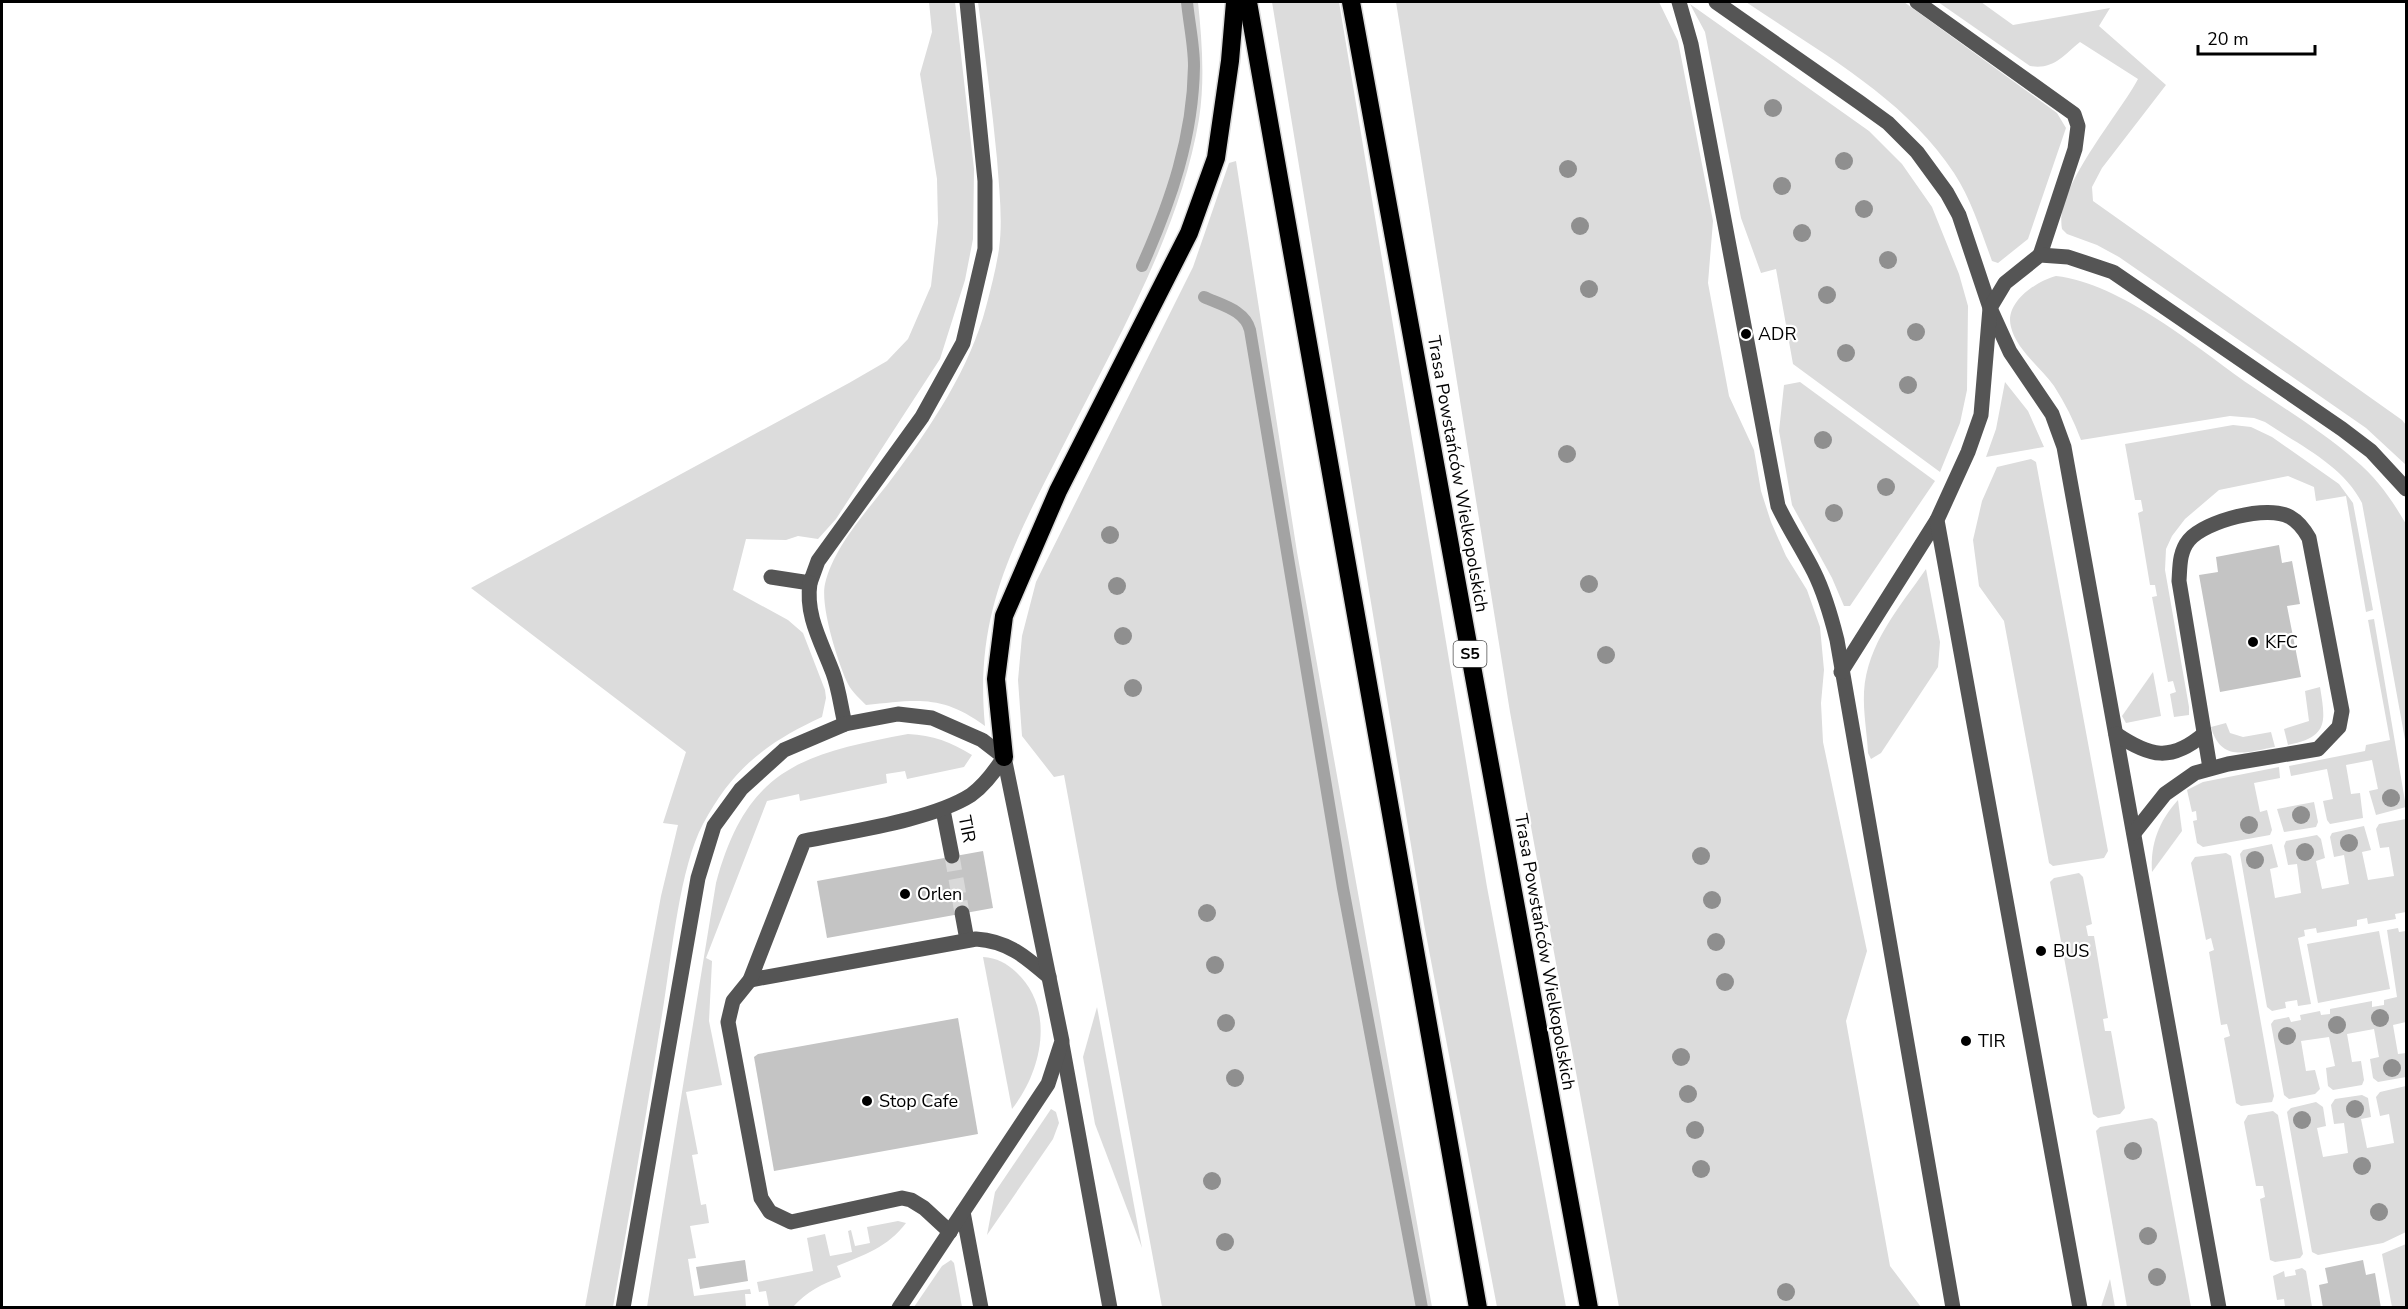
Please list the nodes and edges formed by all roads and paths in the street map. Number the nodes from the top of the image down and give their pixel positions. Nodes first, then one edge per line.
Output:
1 (967, 2) edge
2 (1234, 2) edge
3 (1248, 2) edge
4 (1351, 2) edge
5 (1679, 2) edge
6 (1716, 2) edge
7 (1917, 2) edge
8 (2040, 255) junction
9 (1990, 308) junction
10 (2406, 489) edge
11 (1937, 520) junction
12 (771, 577) dead end
13 (810, 582) junction
14 (1841, 672) junction
15 (844, 724) junction
16 (2116, 734) junction
17 (2204, 735) junction
18 (1004, 757) junction
19 (2210, 768) junction
20 (943, 810) junction
21 (2134, 833) junction
22 (952, 856) tunnel mouth
23 (962, 913) tunnel mouth
24 (967, 940) junction
25 (1049, 977) junction
26 (750, 980) junction
27 (1062, 1041) junction
28 (963, 1212) junction
29 (950, 1232) junction
30 (623, 1308) edge
31 (899, 1308) edge
32 (981, 1308) edge
33 (1110, 1308) edge
34 (1479, 1308) edge
35 (1589, 1308) edge
36 (1953, 1308) edge
37 (2080, 1308) edge
38 (2219, 1308) edge

1 - 13 lane
2 - 18 highway
3 - 34 highway
4 - 35 highway, Trasa Powstańców Wielkopolskich / S5
5 - 14 lane
6 - 9 lane
7 - 8 lane
8 - 9 lane
8 - 10 lane
9 - 11 lane
9 - 16 lane
11 - 14 lane
11 - 37 lane
12 - 13 lane
13 - 15 lane
14 - 36 lane
15 - 18 lane
15 - 30 lane
16 - 17 lane
16 - 21 lane
17 - 19 lane
17 - 19 lane
18 - 20 lane
18 - 25 lane
19 - 21 lane
20 - 22 lane, TIR
20 - 26 lane
21 - 38 lane
23 - 24 lane
24 - 25 lane
24 - 26 lane
25 - 27 lane
26 - 29 lane
27 - 28 lane
27 - 33 lane
28 - 29 lane
28 - 32 lane
29 - 31 lane

